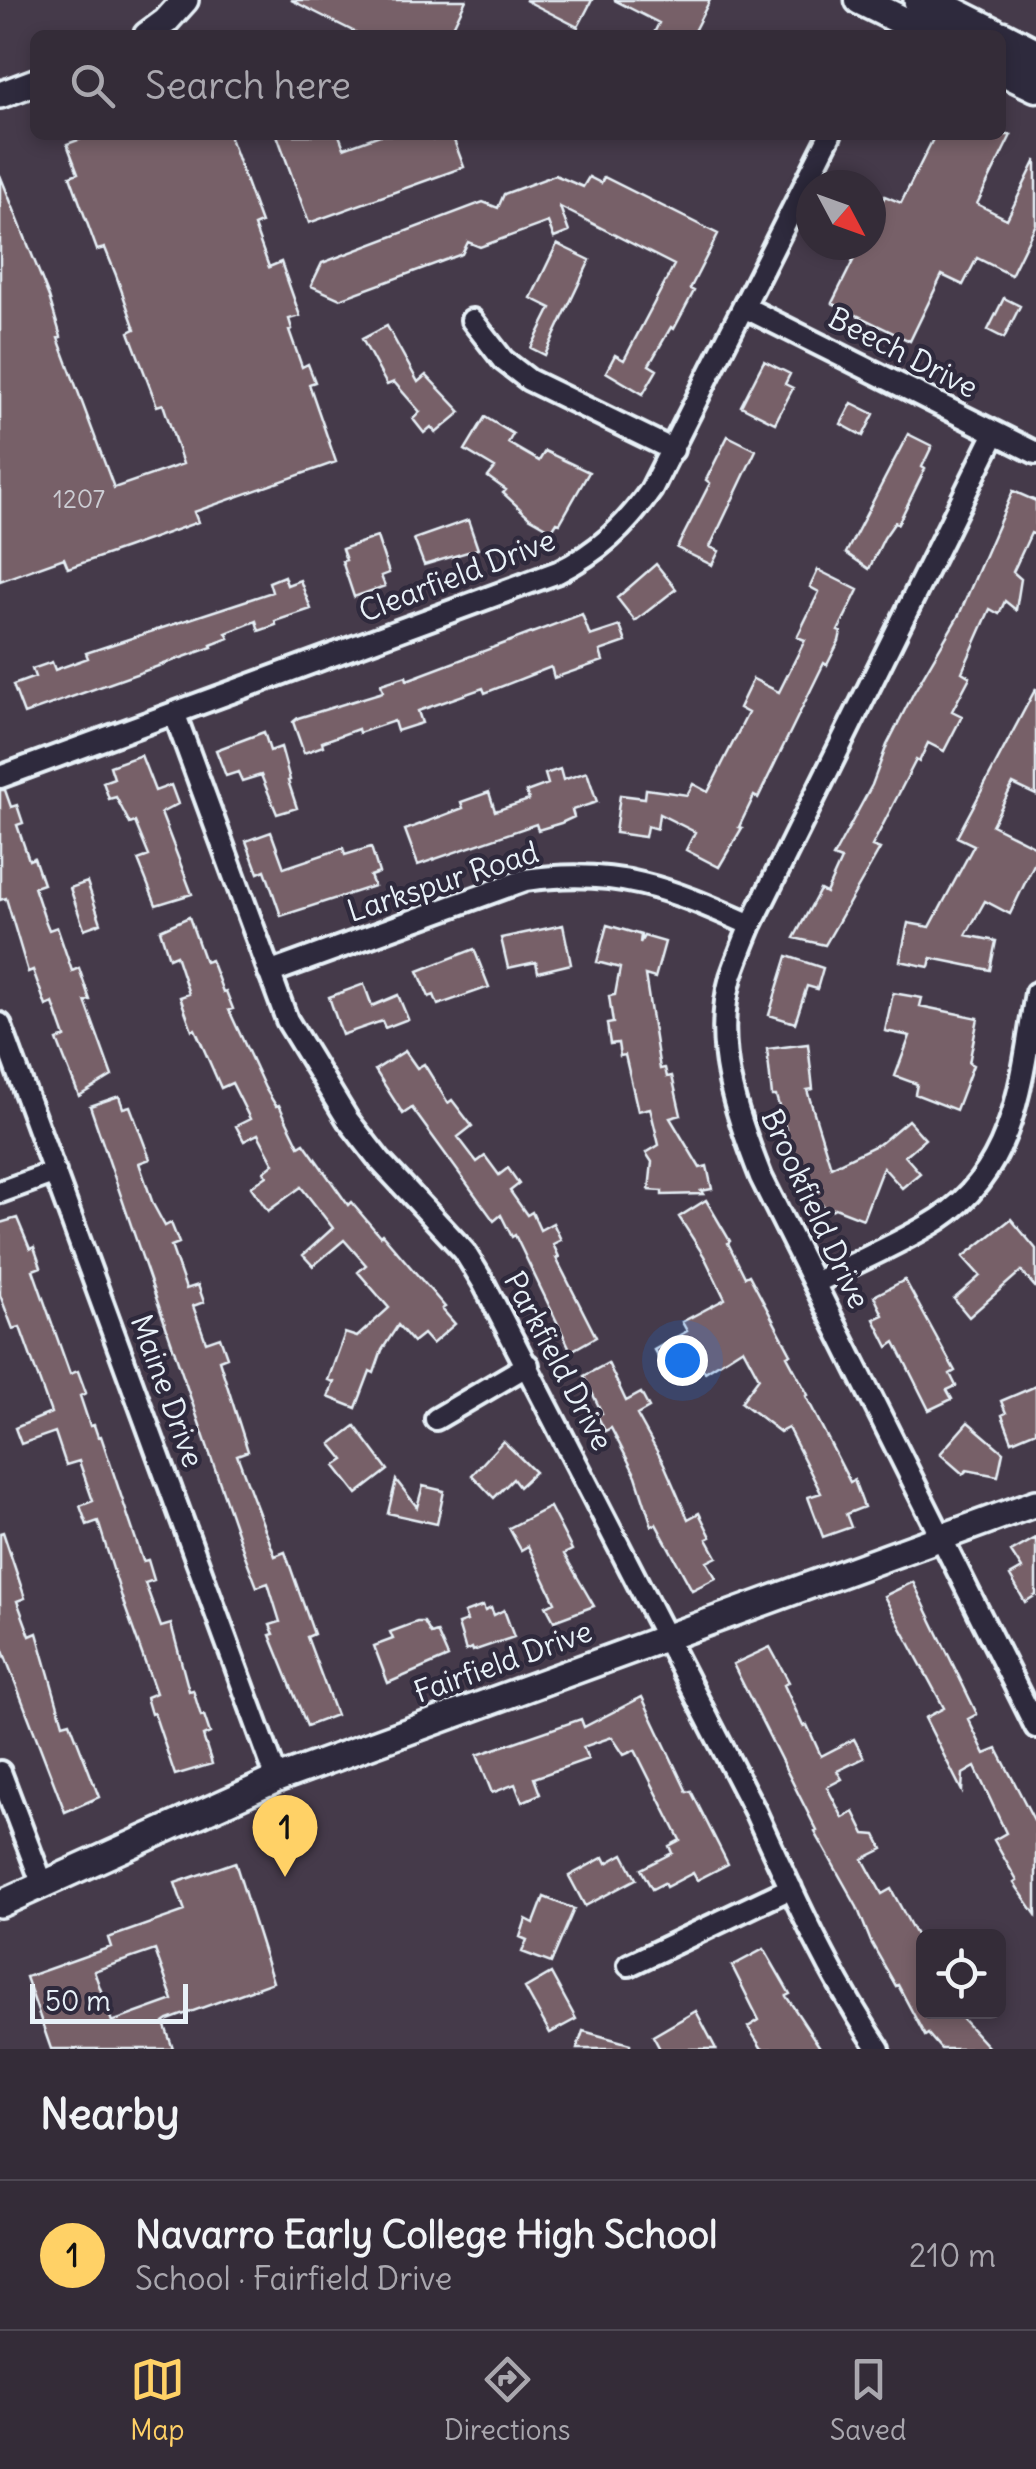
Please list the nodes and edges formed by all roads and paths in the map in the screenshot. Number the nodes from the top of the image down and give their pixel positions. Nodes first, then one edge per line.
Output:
1 (185, 0) edge
2 (860, 0) edge
3 (897, 16) edge
4 (154, 30) edge
5 (922, 30) edge
6 (967, 30) edge
7 (1006, 42) edge
8 (1036, 57) edge
9 (1006, 72) edge
10 (30, 84) edge
11 (1036, 87) edge
12 (0, 95) edge
13 (828, 140) edge
14 (744, 307) junction
15 (472, 320) dead end
16 (995, 433) junction
17 (673, 450) junction
18 (1036, 453) edge
19 (175, 715) junction
20 (0, 777) edge
21 (751, 925) junction
22 (269, 973) junction
23 (1036, 993) edge
24 (0, 1024) edge
25 (55, 1172) junction
26 (0, 1192) edge
27 (814, 1283) junction
28 (528, 1366) junction
29 (436, 1419) dead end
30 (1036, 1503) edge
31 (941, 1538) junction
32 (666, 1638) junction
33 (1036, 1726) edge
34 (0, 1772) edge
35 (276, 1779) junction
36 (42, 1885) junction
37 (791, 1888) junction
38 (0, 1904) edge
39 (629, 1965) dead end
40 (879, 2049) edge

1 - 4 street
2 - 3 main road
3 - 5 main road
3 - 6 highway
7 - 8 highway
9 - 11 main road
10 - 12 street
13 - 14 street, Clearfield Drive
14 - 16 street, Beech Drive
14 - 17 street, Clearfield Drive
15 - 17 street
16 - 18 street, Beech Drive
16 - 21 street, Brookfield Drive
17 - 19 street, Clearfield Drive
19 - 20 street, Clearfield Drive
19 - 22 street, Parkfield Drive
21 - 22 street, Larkspur Road
21 - 27 street, Brookfield Drive
22 - 28 street, Parkfield Drive
23 - 27 street
24 - 25 street, Maine Drive
25 - 26 street
25 - 35 street, Maine Drive
27 - 31 street, Brookfield Drive
28 - 29 street
28 - 32 street, Parkfield Drive
30 - 31 street, Fairfield Drive
31 - 32 street, Fairfield Drive
31 - 33 street, Brookfield Drive
32 - 35 street, Fairfield Drive
32 - 37 street, Parkfield Drive
34 - 36 street
35 - 36 street, Fairfield Drive
36 - 38 street, Fairfield Drive
37 - 39 street
37 - 40 street, Parkfield Drive

